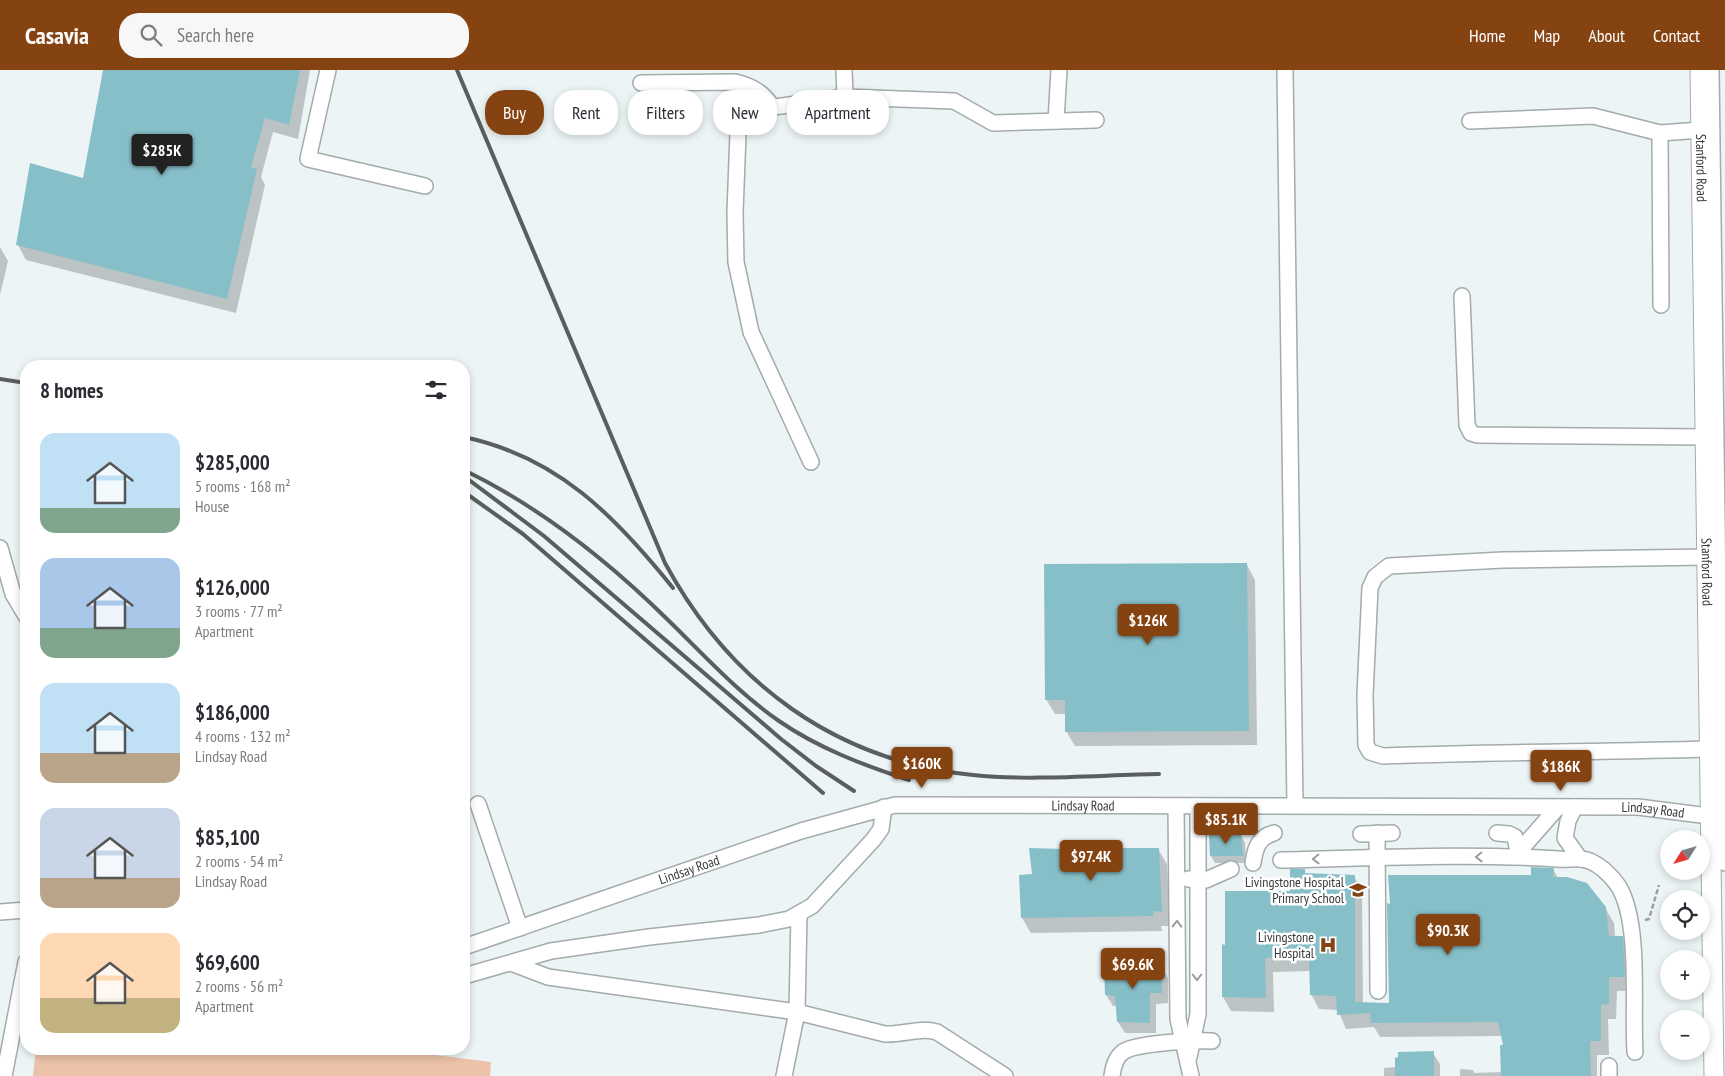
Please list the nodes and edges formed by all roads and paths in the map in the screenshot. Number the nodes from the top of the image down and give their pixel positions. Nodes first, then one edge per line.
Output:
1 (328, 70) edge
2 (844, 70) edge
3 (1059, 70) edge
4 (1285, 70) edge
5 (1709, 72) edge
6 (641, 83) dead end
7 (757, 90) edge
8 (845, 90) edge
9 (889, 99) edge
10 (1096, 120) dead end
11 (1056, 121) junction
12 (1470, 121) dead end
13 (1701, 130) junction
14 (1660, 133) junction
15 (738, 135) edge
16 (425, 186) dead end
17 (1462, 296) dead end
18 (1661, 305) dead end
19 (1705, 436) junction
20 (811, 462) dead end
21 (0, 548) edge
22 (1707, 557) junction
23 (20, 606) edge
24 (1710, 749) junction
25 (478, 804) dead end
26 (1176, 806) junction
27 (1198, 806) junction
28 (1295, 806) junction
29 (884, 807) junction
30 (1558, 807) junction
31 (1575, 807) junction
32 (1719, 816) edge
33 (1497, 833) dead end
34 (1274, 834) dead end
35 (1361, 834) dead end
36 (1517, 854) junction
37 (1378, 858) junction
38 (1580, 858) junction
39 (1281, 860) dead end
40 (1252, 863) dead end
41 (1725, 863) edge
42 (1232, 869) dead end
43 (1179, 878) junction
44 (1197, 880) junction
45 (1659, 885) dead end
46 (20, 910) edge
47 (0, 912) edge
48 (799, 914) junction
49 (1631, 923) junction
50 (520, 928) junction
51 (470, 945) edge
52 (511, 963) junction
53 (470, 974) edge
54 (1378, 990) dead end
55 (20, 993) edge
56 (797, 1012) junction
57 (1188, 1041) junction
58 (1212, 1041) dead end
59 (1635, 1052) dead end
60 (1189, 1070) edge
61 (4, 1076) edge
62 (784, 1076) edge
63 (1005, 1076) edge
64 (1112, 1076) edge
65 (1714, 1076) edge

1 - 16 street
2 - 8 street
3 - 11 street
4 - 28 street
5 - 13 main road, Stanford Road
5 - 32 street
6 - 7 street
9 - 11 street
10 - 11 street
12 - 14 street
13 - 14 street
13 - 19 main road, Stanford Road
14 - 18 street
15 - 20 street
17 - 19 street
19 - 22 main road, Stanford Road
21 - 23 street
22 - 24 main road, Stanford Road
22 - 24 street
24 - 32 main road, Stanford Road
25 - 50 street
26 - 27 street, Lindsay Road
26 - 29 street, Lindsay Road
26 - 43 street
27 - 28 street, Lindsay Road
27 - 44 street
28 - 30 street, Lindsay Road
29 - 48 street
29 - 50 street, Lindsay Road
30 - 31 street, Lindsay Road
30 - 36 street
31 - 32 street, Lindsay Road
31 - 38 street
32 - 41 street
32 - 65 main road, Stanford Road
33 - 36 street
34 - 40 street
35 - 37 street
36 -> 37 street
36 - 38 street
37 -> 39 street
37 - 54 street
38 - 49 street
42 - 44 street
43 - 44 street
57 -> 43 street
44 -> 57 street
45 - 49 path
46 - 47 street
48 - 52 street
48 - 56 street
49 - 59 street
50 - 51 street, Lindsay Road
52 - 53 street
52 - 56 street
55 - 61 street
56 - 62 street
56 - 63 street
57 - 58 street
57 - 60 street
57 - 64 street

